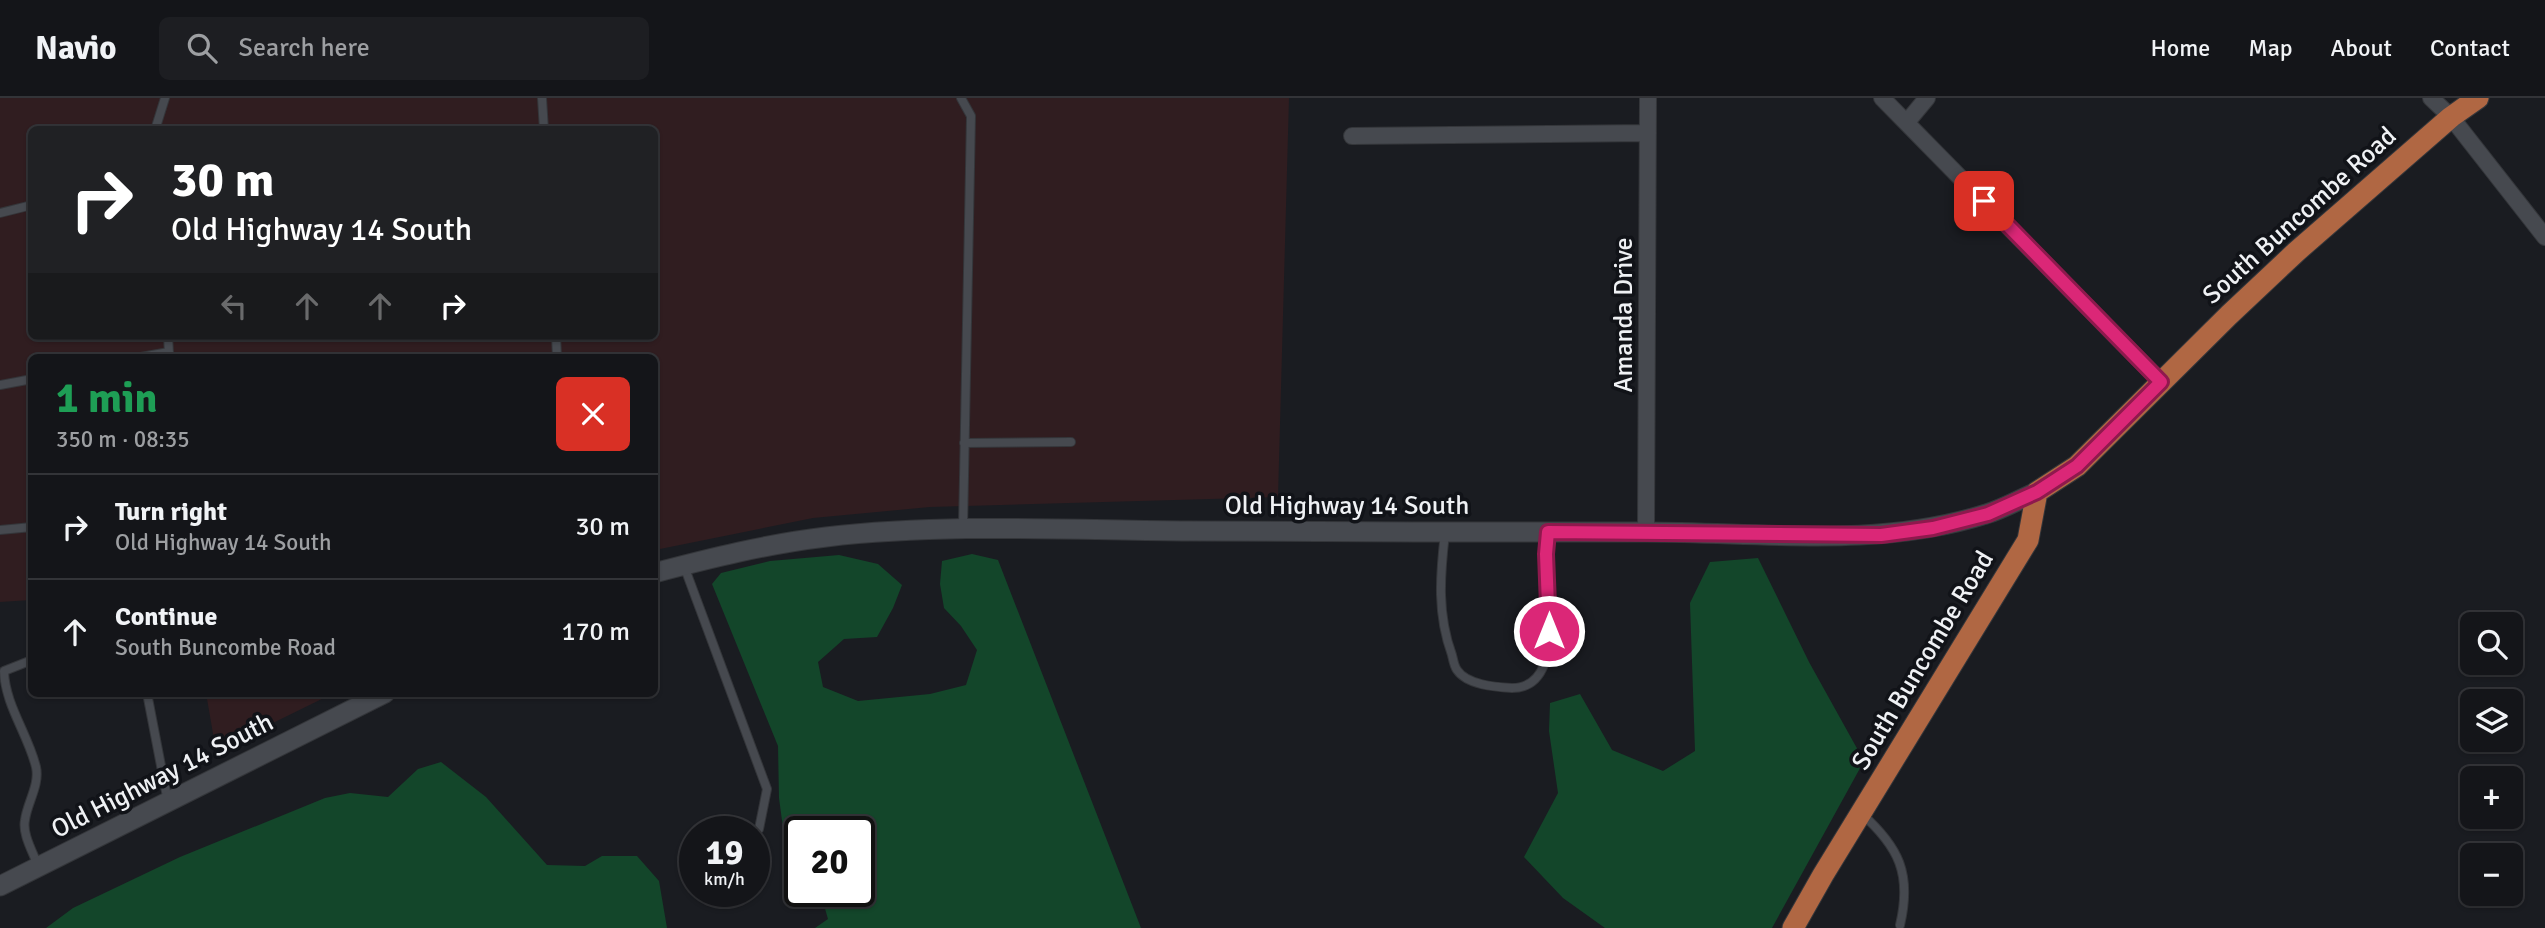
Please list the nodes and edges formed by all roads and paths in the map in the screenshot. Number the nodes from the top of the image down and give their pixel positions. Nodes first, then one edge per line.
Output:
1 (165, 98) edge
2 (542, 98) edge
3 (961, 98) edge
4 (1648, 98) edge
5 (1882, 98) edge
6 (1927, 98) edge
7 (2431, 98) edge
8 (2478, 98) edge
9 (2451, 117) junction
10 (1907, 122) junction
11 (156, 126) edge
12 (544, 126) edge
13 (1648, 134) junction
14 (1352, 136) dead end
15 (28, 206) edge
16 (0, 213) edge
17 (2545, 237) edge
18 (28, 380) edge
19 (2161, 382) junction
20 (0, 385) edge
21 (1071, 442) dead end
22 (964, 443) junction
23 (2037, 492) junction
24 (28, 527) edge
25 (963, 529) junction
26 (0, 530) edge
27 (1445, 532) junction
28 (1548, 532) junction
29 (1646, 532) junction
30 (684, 565) junction
31 (658, 572) edge
32 (28, 662) edge
33 (148, 697) edge
34 (377, 697) edge
35 (168, 802) junction
36 (1861, 813) junction
37 (762, 816) edge
38 (38, 867) junction
39 (0, 886) edge
40 (1900, 925) dead end
41 (1793, 928) edge

1 - 11 lane
2 - 12 lane
3 - 22 lane
4 - 13 street, Amanda Drive
5 - 10 street
6 - 10 street
7 - 9 street
8 - 9 main road, South Buncombe Road
9 - 17 street
9 - 19 main road, South Buncombe Road
10 - 19 street
13 - 14 street
13 - 29 street, Amanda Drive
15 - 16 lane
18 - 20 lane
19 - 23 main road, South Buncombe Road
21 - 22 lane
22 - 25 lane
23 - 29 street, Old Highway 14 South
23 - 36 main road, South Buncombe Road
24 - 26 lane
25 - 27 street, Old Highway 14 South
25 - 30 street, Old Highway 14 South
27 - 28 street, Old Highway 14 South
27 - 28 lane
28 - 29 street, Old Highway 14 South
30 - 31 street, Old Highway 14 South
30 - 37 lane
32 - 38 lane
33 - 35 lane
34 - 35 street, Old Highway 14 South
35 - 38 street, Old Highway 14 South
36 - 40 lane
36 - 41 main road, South Buncombe Road
38 - 39 street, Old Highway 14 South

